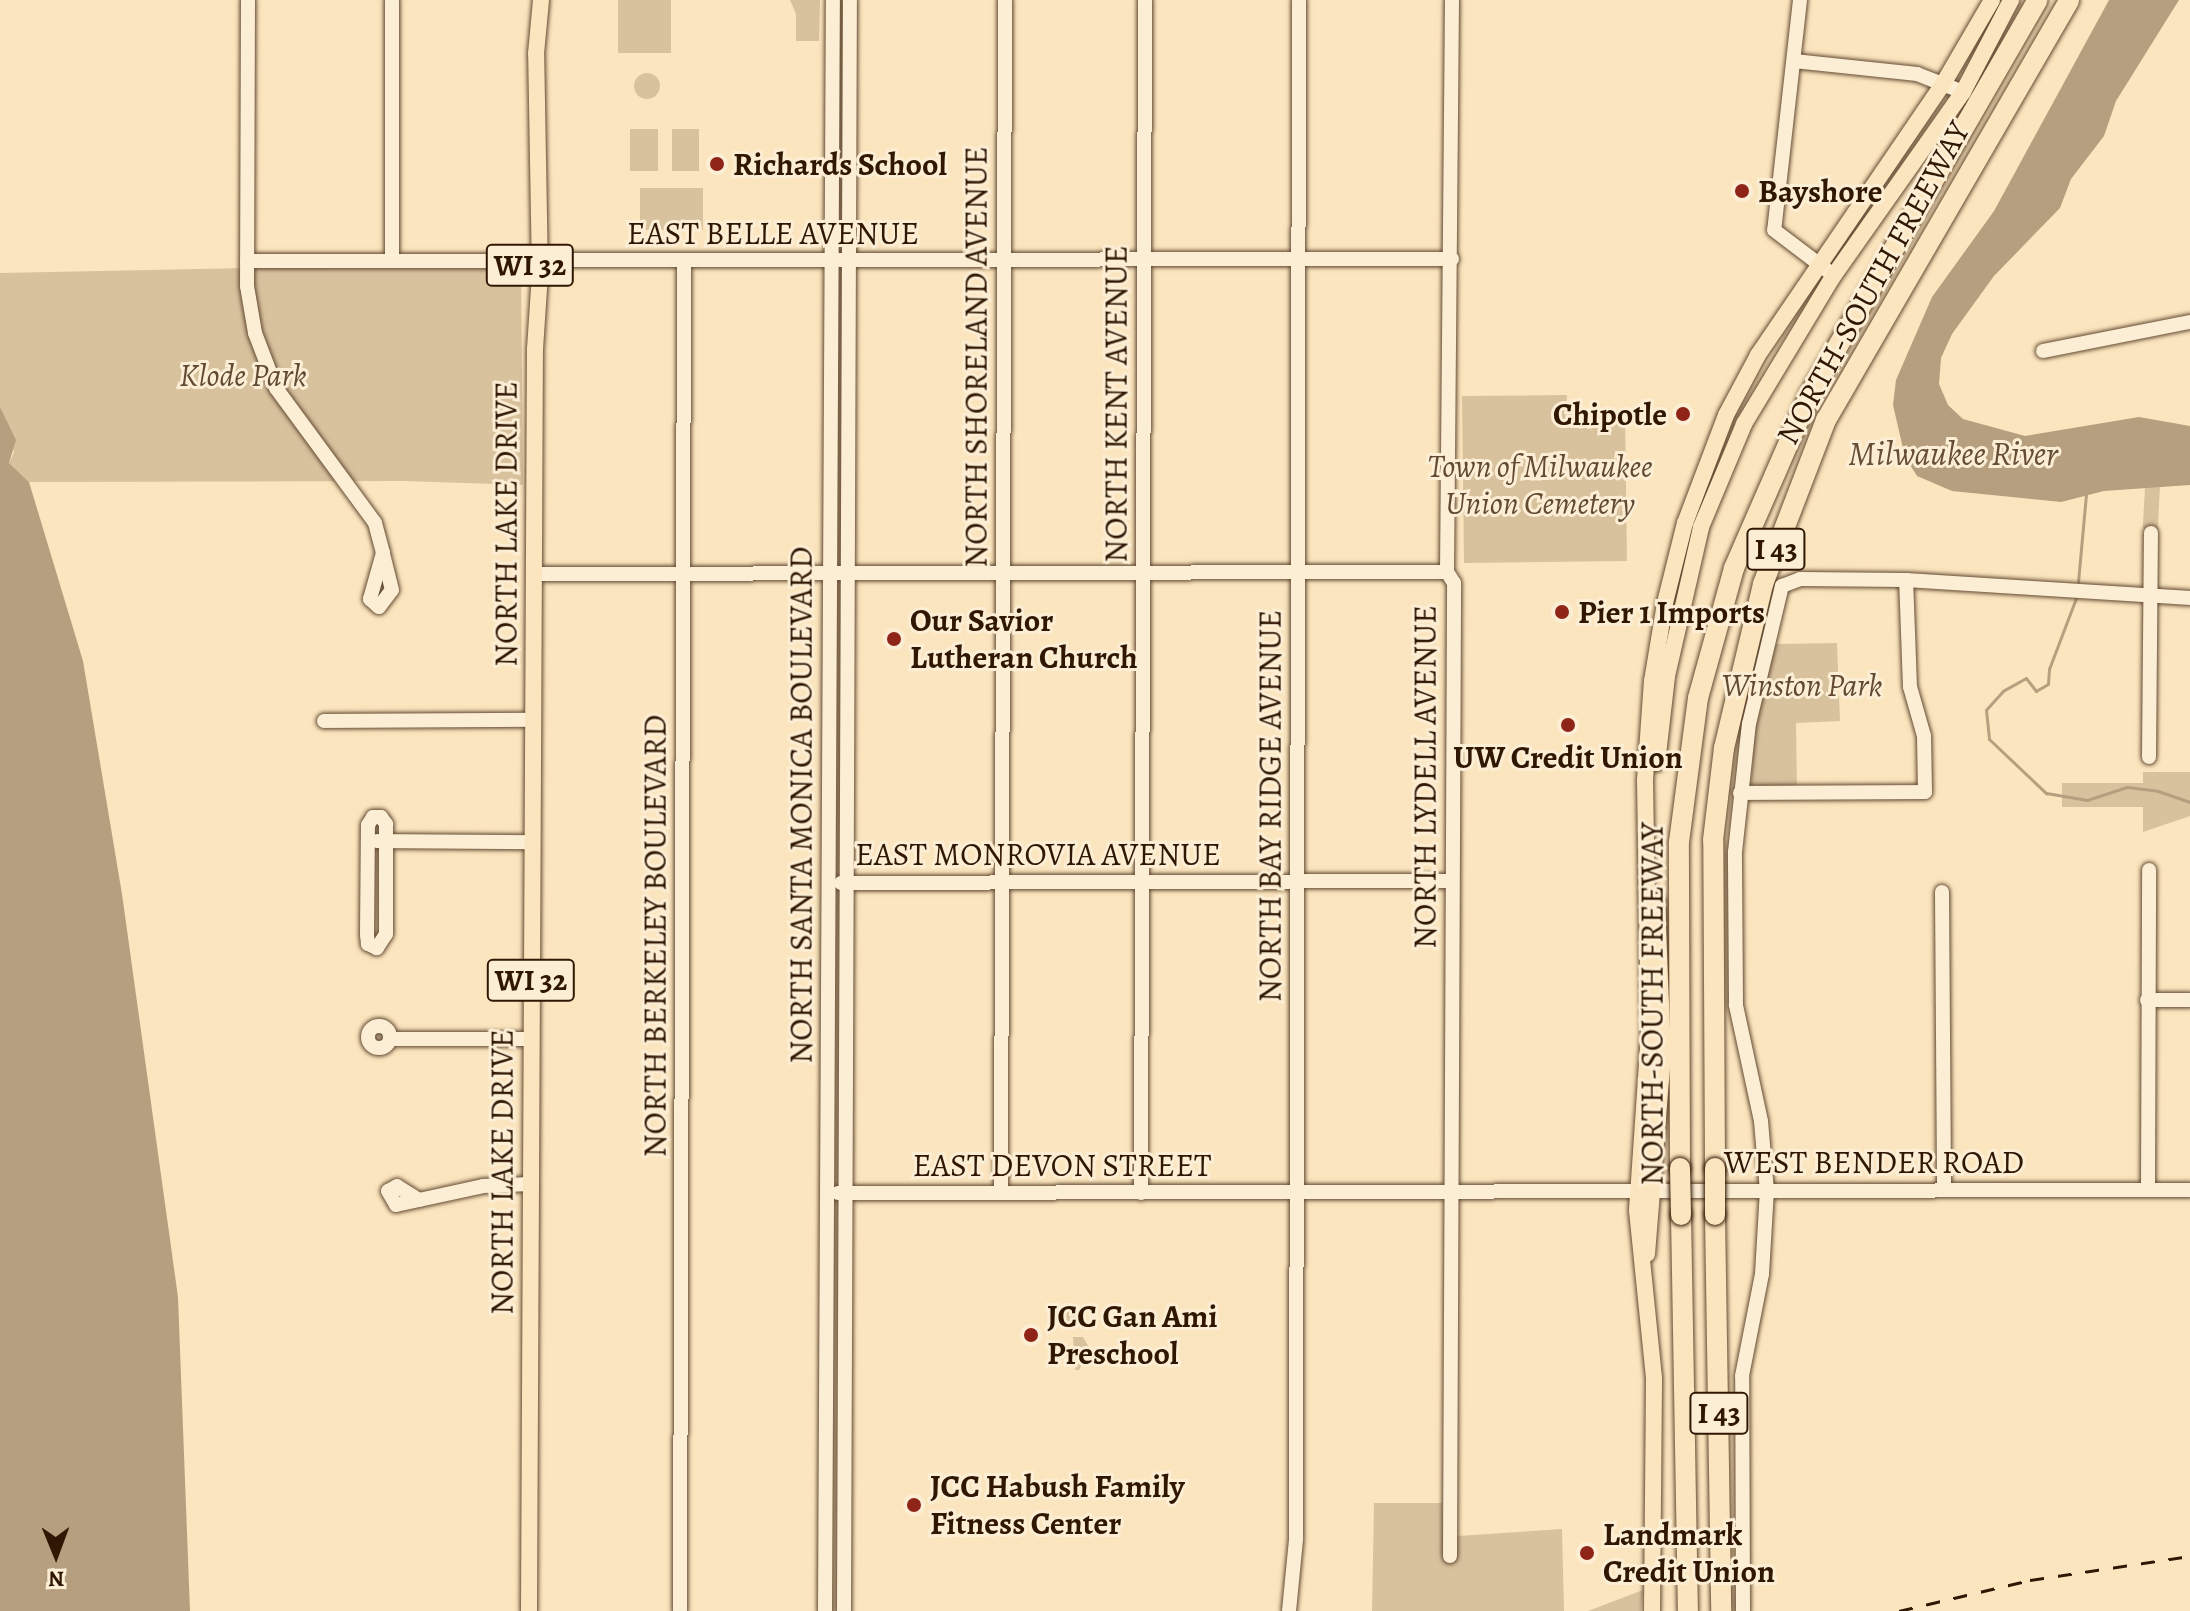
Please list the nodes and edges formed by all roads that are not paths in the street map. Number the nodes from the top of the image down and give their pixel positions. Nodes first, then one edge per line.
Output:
1 (248, 0) edge
2 (392, 0) edge
3 (531, 0) edge
4 (541, 0) edge
5 (833, 0) edge
6 (850, 0) edge
7 (1005, 0) edge
8 (1145, 0) edge
9 (1299, 0) edge
10 (1452, 0) edge
11 (1800, 0) edge
12 (1992, 0) edge
13 (2011, 0) edge
14 (2038, 0) edge
15 (2069, 0) edge
16 (536, 54) junction
17 (1794, 61) junction
18 (1943, 84) junction
19 (1963, 92) junction
20 (1452, 259) junction
21 (684, 260) junction
22 (831, 260) junction
23 (850, 260) junction
24 (1299, 260) junction
25 (247, 261) junction
26 (392, 261) junction
27 (535, 261) junction
28 (1003, 261) junction
29 (1145, 261) junction
30 (1817, 264) junction
31 (1834, 275) junction
32 (2190, 322) edge
33 (2043, 351) dead end
34 (2151, 533) dead end
35 (383, 553) dead end
36 (1299, 572) junction
37 (1447, 572) junction
38 (830, 573) junction
39 (847, 573) junction
40 (1004, 573) junction
41 (1144, 573) junction
42 (535, 574) junction
43 (683, 574) junction
44 (1906, 580) junction
45 (2150, 596) junction
46 (2190, 598) edge
47 (533, 720) junction
48 (324, 721) dead end
49 (2149, 757) dead end
50 (1740, 793) junction
51 (368, 841) junction
52 (386, 841) junction
53 (532, 842) junction
54 (2149, 870) dead end
55 (1298, 881) junction
56 (1452, 881) junction
57 (1002, 882) junction
58 (1141, 882) junction
59 (827, 883) junction
60 (847, 883) junction
61 (1942, 892) dead end
62 (2147, 1000) junction
63 (2190, 1000) edge
64 (390, 1039) dead end
65 (531, 1039) junction
66 (530, 1184) junction
67 (1646, 1190) junction
68 (1944, 1190) junction
69 (2148, 1190) junction
70 (2190, 1190) edge
71 (1450, 1191) junction
72 (1767, 1191) junction
73 (1297, 1192) junction
74 (827, 1193) junction
75 (846, 1193) junction
76 (1001, 1193) junction
77 (1141, 1193) junction
78 (419, 1200) dead end
79 (1450, 1556) dead end
80 (529, 1611) edge
81 (680, 1611) edge
82 (825, 1611) edge
83 (844, 1611) edge
84 (1289, 1611) edge
85 (1652, 1611) edge
86 (1688, 1611) edge
87 (1721, 1611) edge
88 (1743, 1611) edge

1 - 25 street
2 - 26 street
3 - 16 main road, NORTH LAKE DRIVE / WI 32
4 - 16 main road, NORTH LAKE DRIVE / WI 32
5 - 22 street, NORTH SANTA MONICA BOULEVARD
6 - 23 street, NORTH SANTA MONICA BOULEVARD
7 - 28 street, NORTH SHORELAND AVENUE
8 - 29 street, NORTH KENT AVENUE
9 - 24 street, NORTH BAY RIDGE AVENUE
10 - 20 street, NORTH LYDELL AVENUE
11 - 17 street
12 - 18 main road
13 - 19 main road
14 - 86 highway, NORTH-SOUTH FREEWAY / I 43, bridge
15 - 87 highway, NORTH-SOUTH FREEWAY / I 43, bridge
16 - 27 main road, NORTH LAKE DRIVE / WI 32
17 - 18 street
17 - 30 street
18 - 19 street
18 - 30 main road
19 - 31 main road
20 - 24 street, EAST BELLE AVENUE
20 - 37 street, NORTH LYDELL AVENUE
21 - 22 street, EAST BELLE AVENUE
21 - 27 street, EAST BELLE AVENUE
21 - 43 street, NORTH BERKELEY BOULEVARD
22 - 23 street, EAST BELLE AVENUE
22 - 38 street, NORTH SANTA MONICA BOULEVARD
23 - 28 street, EAST BELLE AVENUE
23 - 39 street, NORTH SANTA MONICA BOULEVARD
24 - 29 street, EAST BELLE AVENUE
24 - 36 street, NORTH BAY RIDGE AVENUE
25 - 26 street, EAST BELLE AVENUE
25 - 35 street
26 - 27 street, EAST BELLE AVENUE
27 - 42 main road, NORTH LAKE DRIVE / WI 32
28 - 29 street, EAST BELLE AVENUE
28 - 40 street, NORTH SHORELAND AVENUE
29 - 41 street, NORTH KENT AVENUE
30 - 31 street
30 - 67 main road
31 - 67 main road
32 - 33 street
34 - 45 street
36 - 37 street
36 - 41 street
36 - 55 street, NORTH BAY RIDGE AVENUE
37 - 56 street, NORTH LYDELL AVENUE
38 - 39 street
38 - 43 street
38 - 59 street, NORTH SANTA MONICA BOULEVARD
39 - 40 street
39 - 60 street, NORTH SANTA MONICA BOULEVARD
40 - 41 street
40 - 57 street, NORTH SHORELAND AVENUE
41 - 58 street, NORTH KENT AVENUE
42 - 43 street
42 - 47 main road, NORTH LAKE DRIVE / WI 32
43 - 81 street, NORTH BERKELEY BOULEVARD
44 - 45 street
44 - 50 street
44 - 50 street
45 - 46 street
45 - 49 street
47 - 48 street
47 - 53 main road, NORTH LAKE DRIVE / WI 32
50 - 72 street
51 - 52 street
51 - 52 street
51 - 52 street
52 - 53 street
53 - 65 main road, NORTH LAKE DRIVE / WI 32
54 - 62 street
55 - 56 street, EAST MONROVIA AVENUE
55 - 58 street, EAST MONROVIA AVENUE
55 - 73 street, NORTH BAY RIDGE AVENUE
56 - 71 street, NORTH LYDELL AVENUE
57 - 58 street, EAST MONROVIA AVENUE
57 - 60 street, EAST MONROVIA AVENUE
57 - 76 street, NORTH SHORELAND AVENUE
58 - 77 street, NORTH KENT AVENUE
59 - 60 street, EAST MONROVIA AVENUE
59 - 74 street, NORTH SANTA MONICA BOULEVARD
60 - 75 street, NORTH SANTA MONICA BOULEVARD
61 - 68 street
62 - 63 street
62 - 69 street
64 - 65 street
65 - 66 main road, NORTH LAKE DRIVE / WI 32
66 - 78 street
66 - 80 main road, NORTH LAKE DRIVE / WI 32
67 - 71 street, WEST BENDER ROAD
67 - 72 street, WEST BENDER ROAD
67 - 85 main road
68 - 69 street, WEST BENDER ROAD
68 - 72 street, WEST BENDER ROAD
69 - 70 street, WEST BENDER ROAD
71 - 73 street, EAST DEVON STREET
71 - 79 street, NORTH LYDELL AVENUE
72 - 88 street
73 - 77 street, EAST DEVON STREET
73 - 84 street, NORTH BAY RIDGE AVENUE
74 - 75 street, EAST DEVON STREET
74 - 82 street, NORTH SANTA MONICA BOULEVARD
75 - 76 street, EAST DEVON STREET
75 - 83 street, NORTH SANTA MONICA BOULEVARD
76 - 77 street, EAST DEVON STREET

